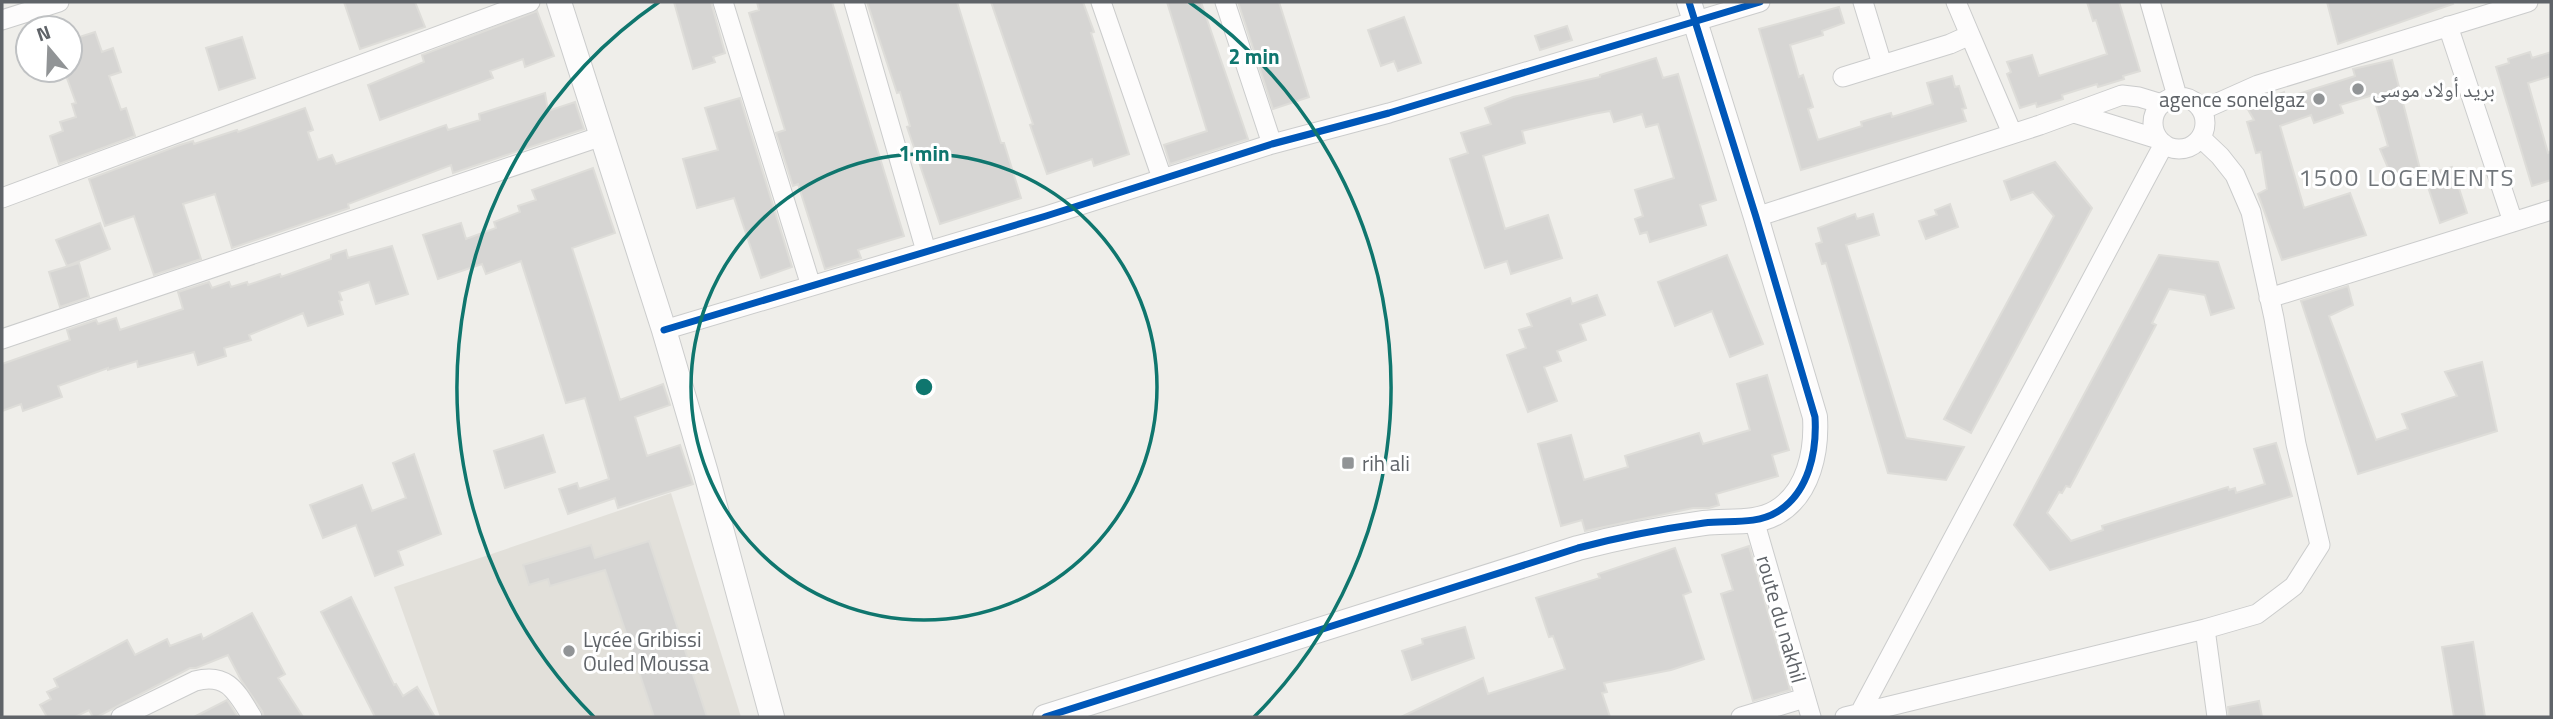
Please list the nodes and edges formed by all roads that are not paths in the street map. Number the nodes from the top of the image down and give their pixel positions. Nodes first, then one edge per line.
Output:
1 (59, 2) edge
2 (530, 2) edge
3 (559, 2) edge
4 (723, 2) edge
5 (854, 2) edge
6 (1101, 2) edge
7 (1225, 2) edge
8 (1760, 2) edge
9 (1863, 2) edge
10 (1956, 2) edge
11 (2150, 2) edge
12 (2528, 2) edge
13 (1692, 12) edge
14 (2, 20) edge
15 (2448, 26) junction
16 (1970, 35) junction
17 (1882, 64) junction
18 (1843, 77) dead end
19 (2169, 100) junction
20 (2202, 110) junction
21 (2074, 113) junction
22 (2012, 133) junction
23 (601, 136) junction
24 (2201, 138) junction
25 (2161, 141) junction
26 (1272, 144) junction
27 (1161, 178) junction
28 (2, 198) edge
29 (2551, 209) edge
30 (1756, 217) junction
31 (2513, 222) junction
32 (926, 251) junction
33 (811, 286) junction
34 (2269, 298) junction
35 (664, 330) junction
36 (2, 339) edge
37 (1754, 520) junction
38 (2205, 629) junction
39 (1808, 708) edge
40 (134, 715) edge
41 (1853, 715) edge
42 (252, 717) edge
43 (772, 717) edge
44 (1045, 717) edge
45 (1741, 717) edge
46 (2217, 717) edge

1 - 14 street
2 - 28 street
3 - 23 street
4 - 33 street
5 - 32 street
6 - 27 street
7 - 26 street
8 - 13 street
9 - 17 street
10 - 16 street
11 - 19 street
12 - 15 street
13 - 26 street
13 - 30 street
15 - 20 street
15 - 31 street
16 - 17 street
16 - 22 street
17 - 18 street
19 - 20 street
19 - 21 street
19 - 25 street
20 - 24 street
21 - 22 street
21 - 25 street
22 - 30 street
23 - 35 street
23 - 36 street
24 - 25 street
24 - 34 street
25 - 41 street
26 - 27 street
27 - 32 street
29 - 31 street
30 - 37 street
31 - 34 street
32 - 33 street
33 - 35 street
34 - 38 street
35 - 43 street
37 - 39 street, route du nakhil
37 - 44 street
38 - 41 street
38 - 46 street
39 - 45 street
40 - 42 street

